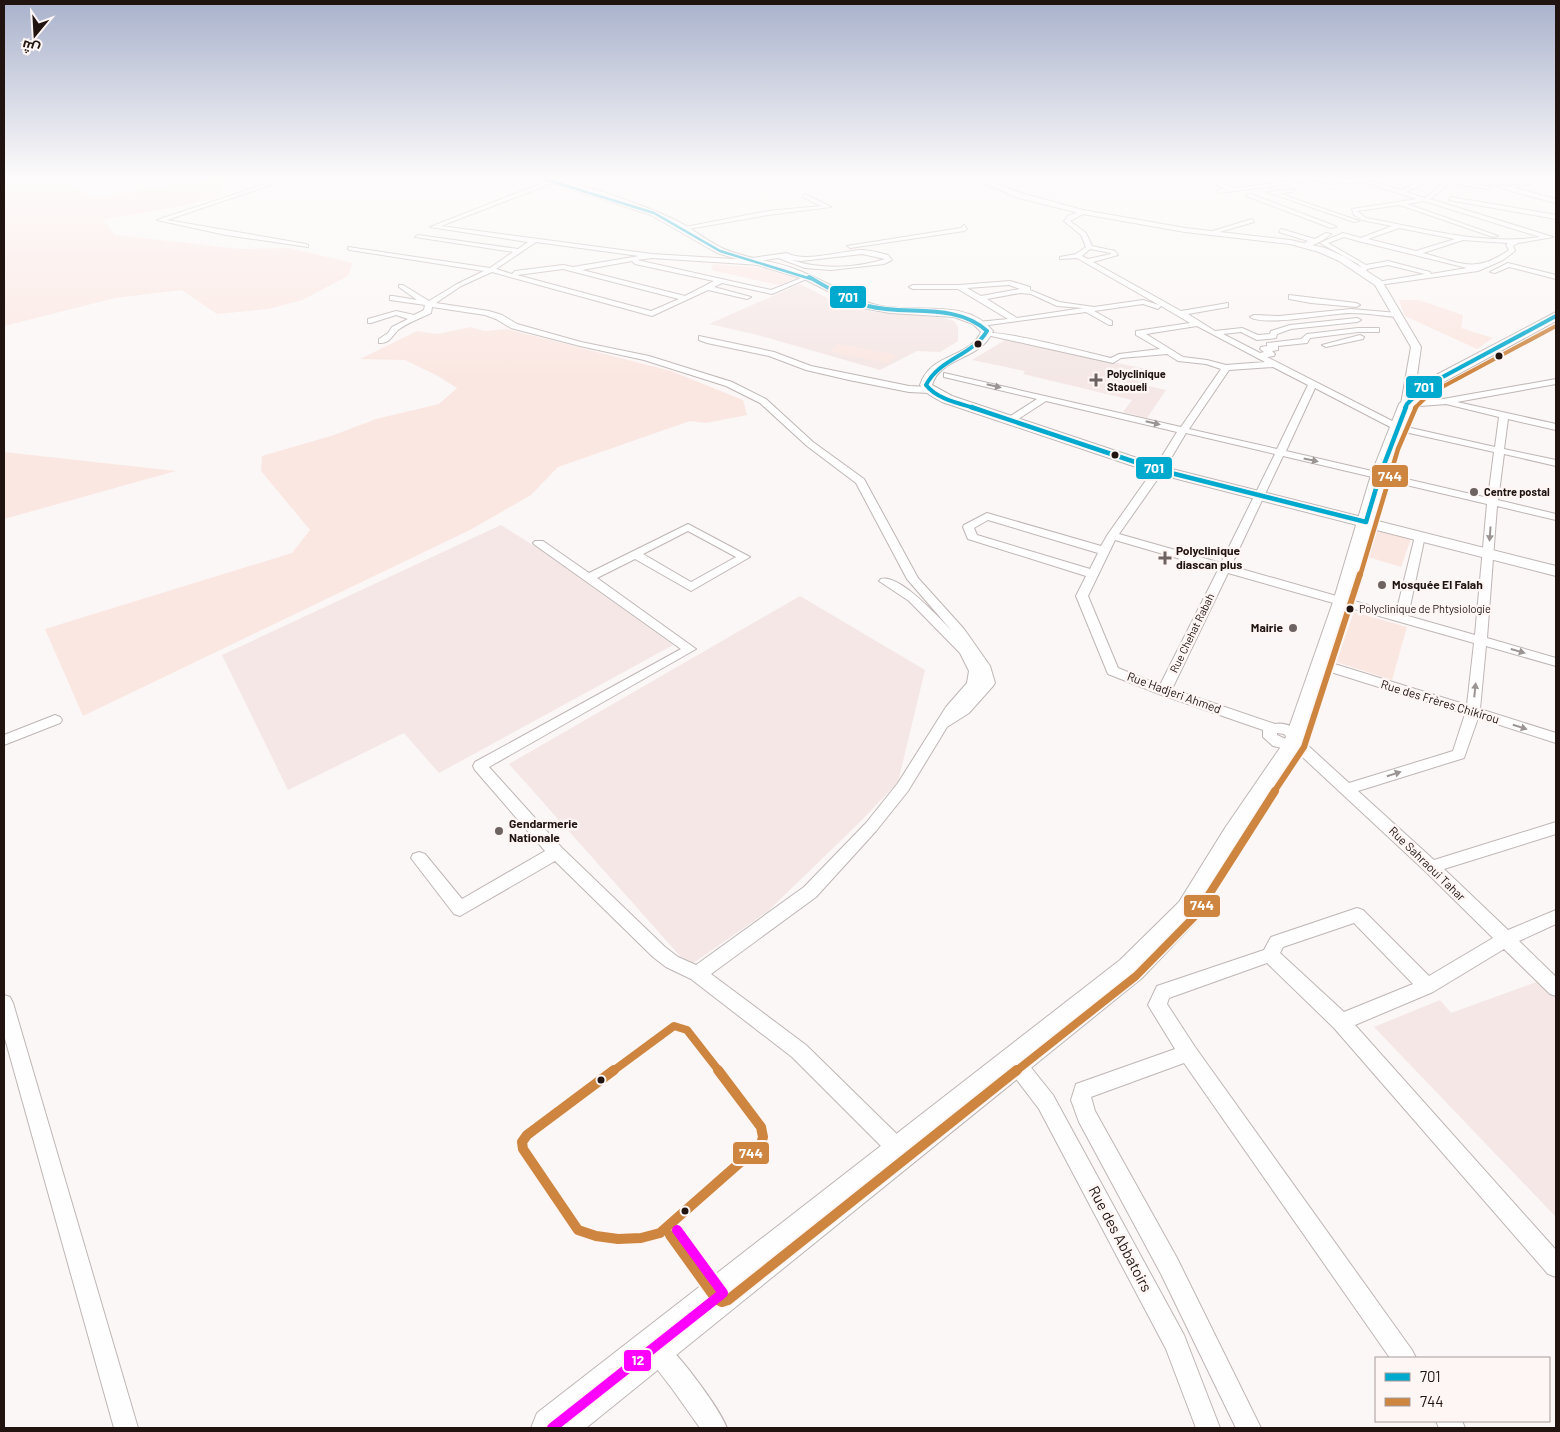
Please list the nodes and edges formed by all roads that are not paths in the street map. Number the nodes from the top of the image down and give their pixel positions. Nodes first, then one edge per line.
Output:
1 (299, 245) edge
2 (477, 245) edge
3 (528, 245) edge
4 (570, 245) edge
5 (710, 245) edge
6 (855, 245) edge
7 (1312, 245) edge
8 (1331, 245) edge
9 (1366, 245) edge
10 (1380, 245) edge
11 (1440, 245) edge
12 (1509, 245) edge
13 (306, 246) dead end
14 (1089, 247) joint
15 (350, 248) dead end
16 (1350, 250) junction
17 (518, 251) junction
18 (1417, 253) junction
19 (652, 256) junction
20 (778, 256) junction
21 (1062, 258) dead end
22 (1082, 258) junction
23 (624, 259) junction
24 (758, 262) junction
25 (575, 269) junction
26 (1364, 269) junction
27 (1478, 269) junction
28 (491, 270) junction
29 (1490, 273) dead end
30 (507, 274) junction
31 (1434, 275) junction
32 (1556, 276) edge
33 (808, 277) junction
34 (722, 281) junction
35 (1379, 283) junction
36 (401, 286) dead end
37 (913, 287) dead end
38 (959, 287) junction
39 (708, 288) junction
40 (1033, 292) junction
41 (747, 297) dead end
42 (1292, 297) dead end
43 (393, 298) dead end
44 (685, 298) junction
45 (980, 298) junction
46 (429, 304) junction
47 (1226, 305) dead end
48 (1160, 306) junction
49 (1091, 310) junction
50 (1397, 312) junction
51 (1329, 313) junction
52 (1183, 316) junction
53 (1556, 316) edge
54 (1254, 317) dead end
55 (415, 318) junction
56 (1274, 318) junction
57 (1016, 320) junction
58 (1357, 320) dead end
59 (371, 321) dead end
60 (1109, 323) dead end
61 (1197, 324) junction
62 (1347, 326) junction
63 (1290, 327) junction
64 (1300, 328) junction
65 (984, 329) junction
66 (1376, 330) dead end
67 (1214, 333) junction
68 (1313, 334) junction
69 (702, 338) dead end
70 (382, 341) dead end
71 (1326, 345) dead end
72 (1169, 351) junction
73 (1257, 356) junction
74 (1275, 364) junction
75 (1226, 368) junction
76 (1411, 373) junction
77 (947, 375) dead end
78 (1440, 379) junction
79 (1556, 382) edge
80 (1312, 385) junction
81 (930, 390) junction
82 (1044, 398) junction
83 (1442, 402) junction
84 (1407, 404) junction
85 (1504, 416) junction
86 (1009, 421) junction
87 (1556, 427) edge
88 (1399, 428) junction
89 (1183, 430) junction
90 (1499, 451) junction
91 (1278, 452) junction
92 (1556, 463) edge
93 (1159, 470) junction
94 (1380, 475) junction
95 (1260, 496) junction
96 (1492, 502) junction
97 (1556, 517) edge
98 (1366, 522) junction
99 (1112, 536) junction
100 (1420, 536) junction
101 (539, 543) dead end
102 (1104, 551) junction
103 (635, 554) junction
104 (1489, 554) junction
105 (1224, 568) junction
106 (1556, 570) edge
107 (1093, 574) junction
108 (588, 578) junction
109 (885, 581) dead end
110 (1343, 602) junction
111 (1401, 618) junction
112 (1480, 640) junction
113 (1556, 662) edge
114 (1323, 665) junction
115 (1164, 691) junction
116 (1473, 712) junction
117 (55, 720) dead end
118 (943, 725) junction
119 (1556, 738) edge
120 (1290, 739) junction
121 (4, 740) edge
122 (1348, 789) junction
123 (1556, 828) edge
124 (556, 852) junction
125 (419, 858) dead end
126 (1431, 867) junction
127 (1556, 918) edge
128 (1505, 939) junction
129 (1270, 955) junction
130 (697, 974) junction
131 (1427, 986) junction
132 (1556, 988) edge
133 (4, 1003) edge
134 (1342, 1022) junction
135 (1188, 1053) junction
136 (1014, 1060) junction
137 (901, 1152) junction
138 (1556, 1266) edge
139 (655, 1347) junction
140 (1403, 1357) edge
141 (126, 1428) edge
142 (552, 1428) edge
143 (715, 1428) edge
144 (1208, 1428) edge
145 (1249, 1428) edge

1 - 13 street
2 - 17 street
3 - 17 street
4 - 19 street
5 - 24 main road
6 - 20 street
7 - 26 street
8 - 16 street
9 - 16 street
10 - 18 street
11 - 18 street
12 - 27 street
14 - 22 street
14 - 22 street
15 - 28 street
16 - 26 street
17 - 28 street
18 - 27 street
19 - 23 street
19 - 24 street
20 - 20 street
20 - 24 street
21 - 22 street
22 - 48 street
23 - 25 street
23 - 34 street
24 - 33 main road
25 - 30 street
25 - 44 street
26 - 31 street
26 - 35 street
27 - 31 street
28 - 30 street
28 - 46 street
29 - 32 street
30 - 44 street
31 - 35 street
33 - 34 street
33 - 65 main road
34 - 39 street
35 - 50 street
36 - 46 street
37 - 38 street
38 - 40 street
38 - 45 street
39 - 41 street
39 - 44 street
40 - 45 street
40 - 49 street
42 - 50 street
43 - 46 street
45 - 57 street
46 - 55 street
46 - 118 street
47 - 52 street
48 - 49 street
48 - 52 street
49 - 57 street
49 - 60 street
50 - 51 street
50 - 76 street
51 - 56 street
51 - 62 street
52 - 61 street
53 - 78 highway
54 - 56 street
55 - 59 street
55 - 70 street
56 - 63 street
57 - 65 street
58 - 62 street
61 - 67 street
61 - 72 street
62 - 64 street
62 - 66 street
62 - 68 street
62 - 71 street
63 - 64 street
63 - 67 street
64 - 68 street
65 - 72 street
65 - 81 main road
67 - 73 street
68 - 73 street
69 - 81 street
72 - 75 street
73 - 74 street
74 - 75 street
74 - 80 street
75 - 89 street, Rue Hadjeri Ahmed
76 - 78 highway
76 - 84 street
77 -> 82 street
78 - 84 highway
79 - 83 street
80 - 88 street
80 - 91 street, Rue Chehat Rabah
81 - 86 main road
82 - 86 street
82 -> 89 street
83 - 84 street
83 - 85 street
84 - 88 highway
85 - 87 street
85 - 90 street
86 - 93 main road
88 - 90 street
88 - 94 highway
89 - 91 street
89 - 93 street, Rue Hadjeri Ahmed
90 - 92 street
90 - 96 street
91 -> 94 street
91 - 95 street, Rue Chehat Rabah
93 - 95 main road
93 - 99 street, Rue Hadjeri Ahmed
94 - 96 street
94 - 98 highway
95 - 98 main road
95 - 105 street, Rue Chehat Rabah
96 - 97 street
96 -> 104 street
98 - 100 main road
98 - 110 highway
99 - 102 street, Rue Hadjeri Ahmed
99 - 105 street
100 - 104 main road
100 - 111 street
101 - 108 street
102 - 107 street, Rue Hadjeri Ahmed
102 - 107 street
103 - 103 street
103 - 108 street
104 - 106 main road
104 - 112 street
105 - 110 street
105 - 115 street, Rue Chehat Rabah
107 - 115 street, Rue Hadjeri Ahmed
108 - 124 street
109 - 118 street
110 - 111 street
110 - 114 highway
111 - 112 street
112 -> 113 street
116 -> 112 street
114 - 116 street, Rue des Frères Chikirou
114 - 120 highway
115 - 120 street, Rue Hadjeri Ahmed
116 -> 119 street, Rue des Frères Chikirou
122 -> 116 street
117 - 121 street
118 - 130 street
120 - 122 street, Rue Sahraoui Tahar
120 - 136 highway
122 - 126 street, Rue Sahraoui Tahar
123 - 126 street
124 - 125 street
124 - 130 street
126 - 128 street, Rue Sahraoui Tahar
127 - 128 street
128 - 131 street
128 - 132 street, Rue Sahraoui Tahar
129 - 131 street
129 - 134 street
129 - 135 street
130 - 137 street
131 - 134 street
133 - 141 street
134 - 138 street
135 - 140 street
135 - 145 street
136 - 137 highway
136 - 144 street, Rue des Abbatoirs
137 - 139 highway
139 - 142 highway
139 - 143 street

